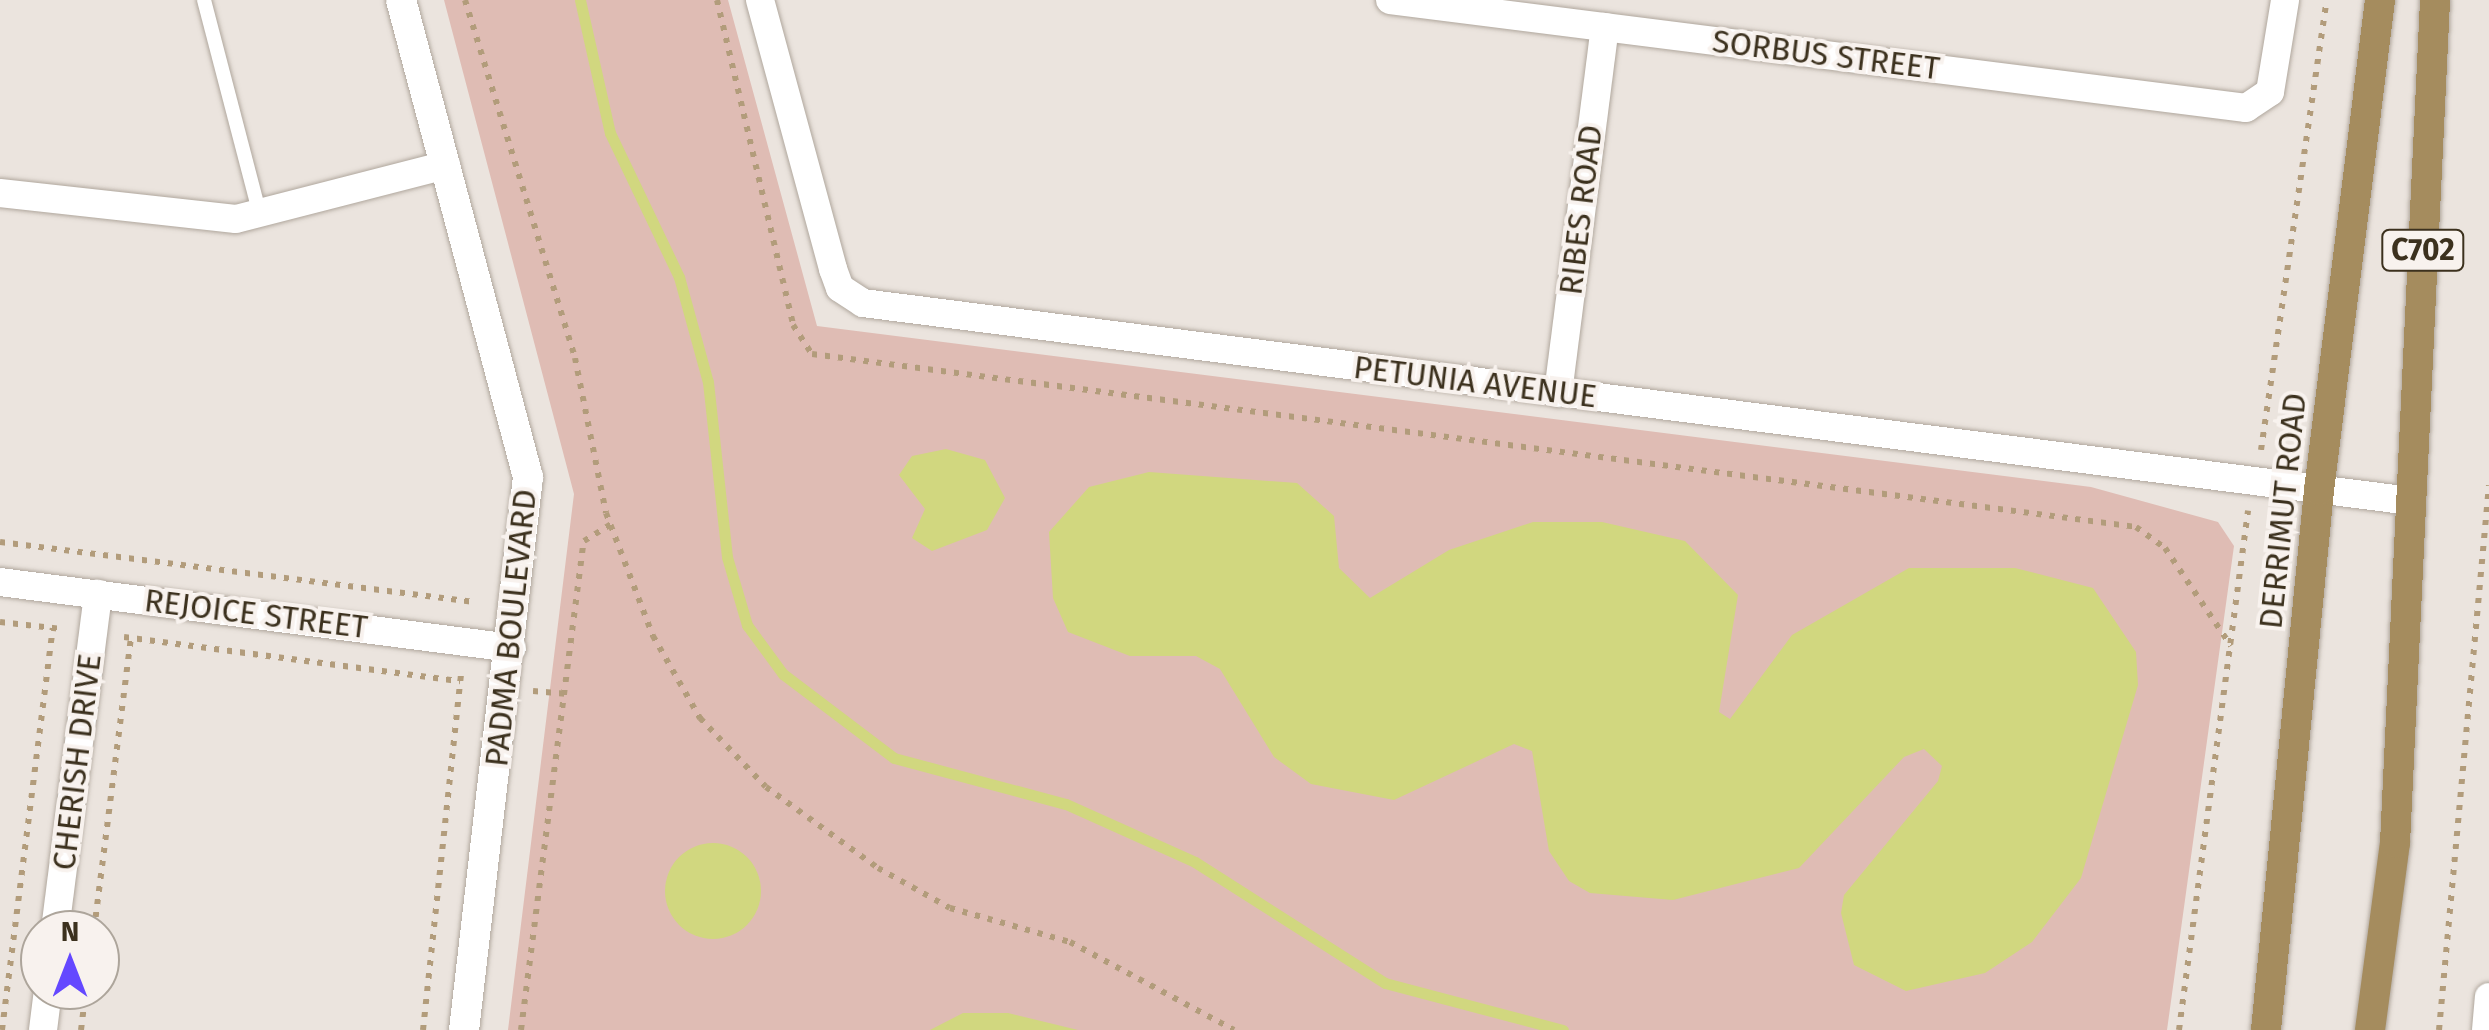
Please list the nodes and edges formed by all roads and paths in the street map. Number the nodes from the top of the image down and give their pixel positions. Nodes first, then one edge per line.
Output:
1 (204, 0) edge
2 (401, 0) edge
3 (465, 0) edge
4 (760, 0) edge
5 (1390, 0) edge
6 (2285, 0) edge
7 (2380, 0) edge
8 (2435, 0) edge
9 (1464, 5) edge
10 (1604, 27) junction
11 (446, 165) junction
12 (0, 193) edge
13 (260, 216) junction
14 (1558, 392) junction
15 (2489, 485) edge
16 (2318, 490) junction
17 (2412, 500) junction
18 (611, 524) junction
19 (0, 542) edge
20 (0, 582) edge
21 (480, 587) dead end
22 (98, 594) junction
23 (470, 601) junction
24 (0, 622) edge
25 (53, 628) junction
26 (93, 633) junction
27 (131, 638) junction
28 (466, 642) junction
29 (512, 648) junction
30 (460, 680) junction
31 (58, 910) edge
32 (97, 910) edge
33 (2489, 997) edge
34 (2, 1030) edge
35 (424, 1030) edge
36 (464, 1030) edge
37 (522, 1030) edge
38 (1234, 1030) edge
39 (2266, 1030) edge
40 (2370, 1030) edge
41 (2439, 1030) edge
42 (2486, 1030) edge

1 - 13 lane
2 - 11 street, PADMA BOULEVARD
3 - 18 path
4 - 14 street, PETUNIA AVENUE
5 - 9 street, SORBUS STREET
6 - 10 street, SORBUS STREET
7 - 16 main road, DERRIMUT ROAD / C702
8 - 17 main road, C702
9 - 10 street, SORBUS STREET
10 - 14 street, RIBES ROAD
11 - 13 street
11 - 29 street, PADMA BOULEVARD
12 - 13 street
14 - 16 street, PETUNIA AVENUE
15 - 41 path
16 - 17 street, PETUNIA AVENUE
16 - 39 main road, DERRIMUT ROAD / C702
17 - 40 main road, C702
18 - 37 path
18 - 38 path
19 - 23 path
20 - 22 street, REJOICE STREET
21 - 23 path
22 - 26 street, CHERISH DRIVE
22 - 28 street, REJOICE STREET
23 - 28 path
24 - 25 path
25 - 26 path
25 - 34 path
26 - 27 path
26 - 31 street, CHERISH DRIVE
27 - 30 path
27 - 32 path
28 - 29 street, REJOICE STREET
28 - 30 path
29 - 36 street, PADMA BOULEVARD
30 - 35 path
33 - 42 street

